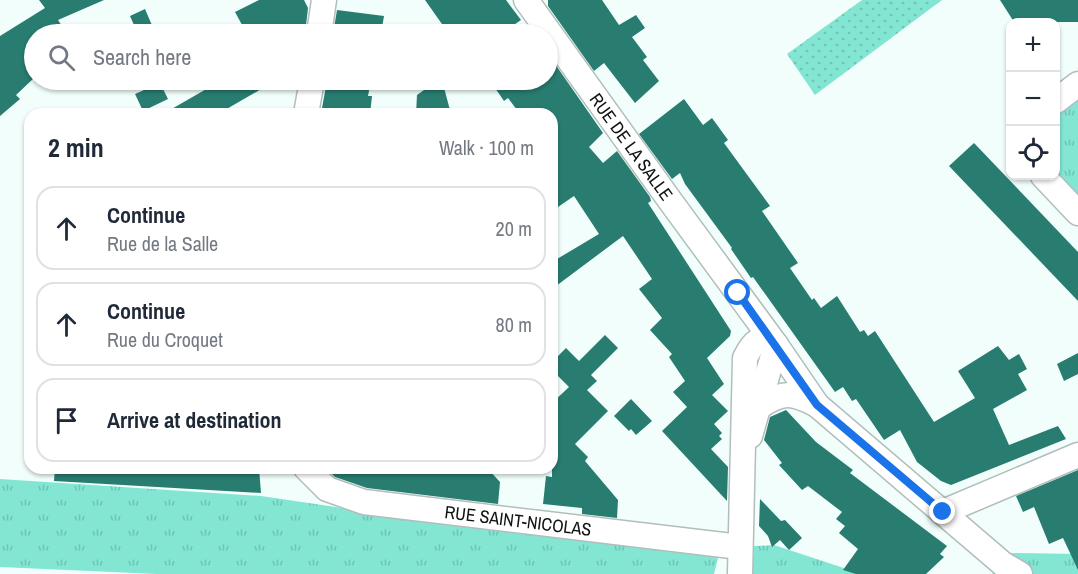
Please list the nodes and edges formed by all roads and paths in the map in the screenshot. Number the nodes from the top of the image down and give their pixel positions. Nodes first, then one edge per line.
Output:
1 (324, 0) edge
2 (526, 0) edge
3 (320, 24) edge
4 (543, 24) edge
5 (558, 44) edge
6 (1078, 84) edge
7 (310, 90) edge
8 (1060, 98) edge
9 (307, 108) edge
10 (1047, 180) edge
11 (1078, 213) edge
12 (738, 293) junction
13 (776, 345) junction
14 (745, 358) junction
15 (817, 405) junction
16 (759, 407) junction
17 (1078, 455) edge
18 (744, 462) junction
19 (311, 474) edge
20 (943, 512) junction
21 (740, 548) junction
22 (740, 574) edge
23 (1020, 574) edge

1 - 3 street
2 - 4 street, RUE DE LA SALLE
5 - 12 street, RUE DE LA SALLE
6 - 8 street
7 - 9 street
10 - 11 street
12 - 13 street, RUE DE LA SALLE
12 - 14 street, RUE DE LA SALLE
13 - 14 street
13 - 15 street
13 - 16 street, RUE DE LA SALLE
14 - 18 street, RUE DE LA SALLE
15 - 16 street
15 - 20 street
16 - 18 street, RUE DE LA SALLE
17 - 20 street
18 - 21 street, RUE DE LA SALLE
19 - 21 street, RUE SAINT-NICOLAS
20 - 23 street
21 - 22 street, RUE DE LA SALLE

